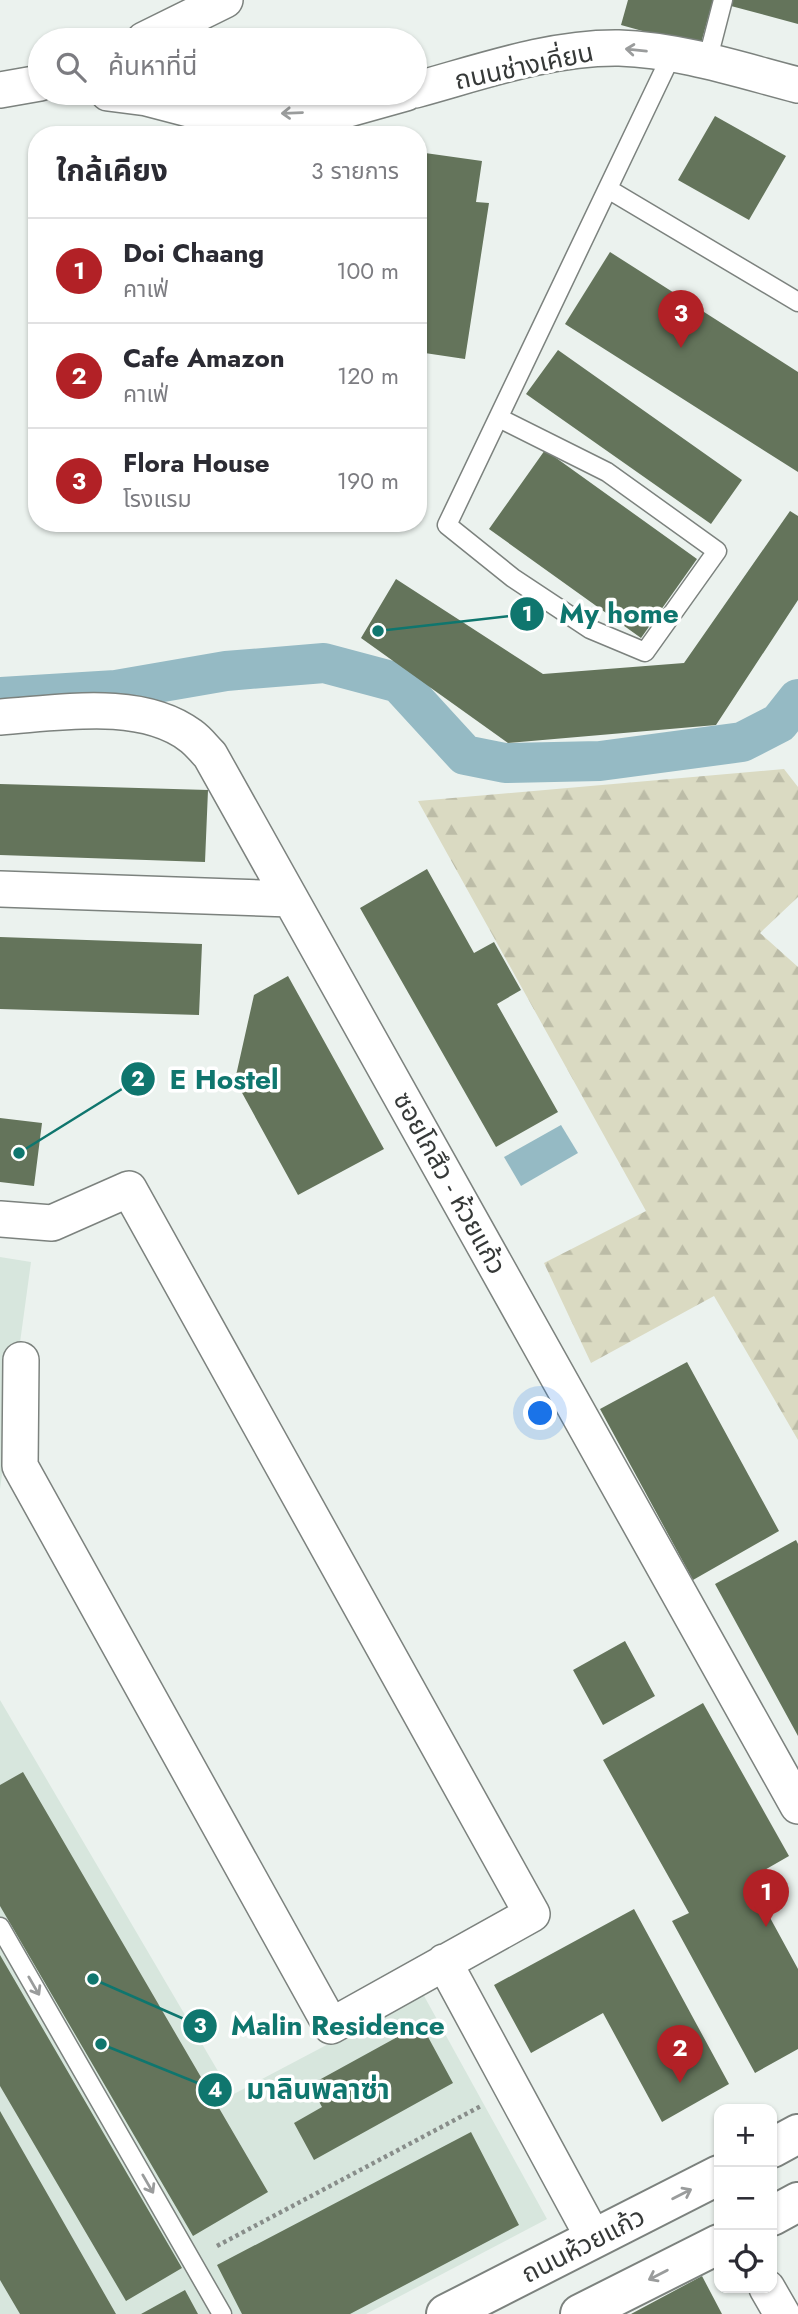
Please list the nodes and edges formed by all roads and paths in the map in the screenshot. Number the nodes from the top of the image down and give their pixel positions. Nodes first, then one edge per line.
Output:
1 (225, 0) edge
2 (723, 0) edge
3 (168, 28) edge
4 (672, 54) junction
5 (707, 62) junction
6 (28, 85) edge
7 (798, 85) edge
8 (427, 87) edge
9 (0, 90) edge
10 (174, 105) edge
11 (379, 105) edge
12 (337, 123) edge
13 (608, 189) junction
14 (798, 302) edge
15 (499, 418) junction
16 (0, 717) edge
17 (0, 889) edge
18 (290, 899) junction
19 (0, 1219) edge
20 (21, 1360) dead end
21 (798, 1806) edge
22 (0, 1927) edge
23 (444, 1962) junction
24 (513, 2090) junction
25 (798, 2134) edge
26 (777, 2145) edge
27 (714, 2178) edge
28 (798, 2202) edge
29 (777, 2213) edge
30 (594, 2239) junction
31 (714, 2247) edge
32 (192, 2260) junction
33 (770, 2293) edge
34 (222, 2314) edge
35 (446, 2314) edge
36 (580, 2314) edge
37 (782, 2314) edge

1 - 3 street
2 - 5 lane
4 - 5 street, ถนนช่างเคี่ยน
4 -> 8 street, ถนนช่างเคี่ยน
4 - 13 lane
5 - 7 street, ถนนช่างเคี่ยน
6 - 9 street
12 -> 10 street
11 - 12 street
13 - 14 lane
13 - 15 lane
15 - 15 lane
16 - 18 street, ซอยโกสึว - ห้วยแก้ว
17 - 18 street
18 - 21 street, ซอยโกสึว - ห้วยแก้ว
19 - 23 street
20 - 23 street
22 -> 32 lane
23 - 24 street
24 - 30 street
24 - 32 path
25 - 26 main road
30 -> 27 main road, ถนนห้วยแก้ว
28 - 29 main road
30 - 35 main road, ถนนห้วยแก้ว
31 -> 36 main road
32 - 34 lane
33 - 37 street

